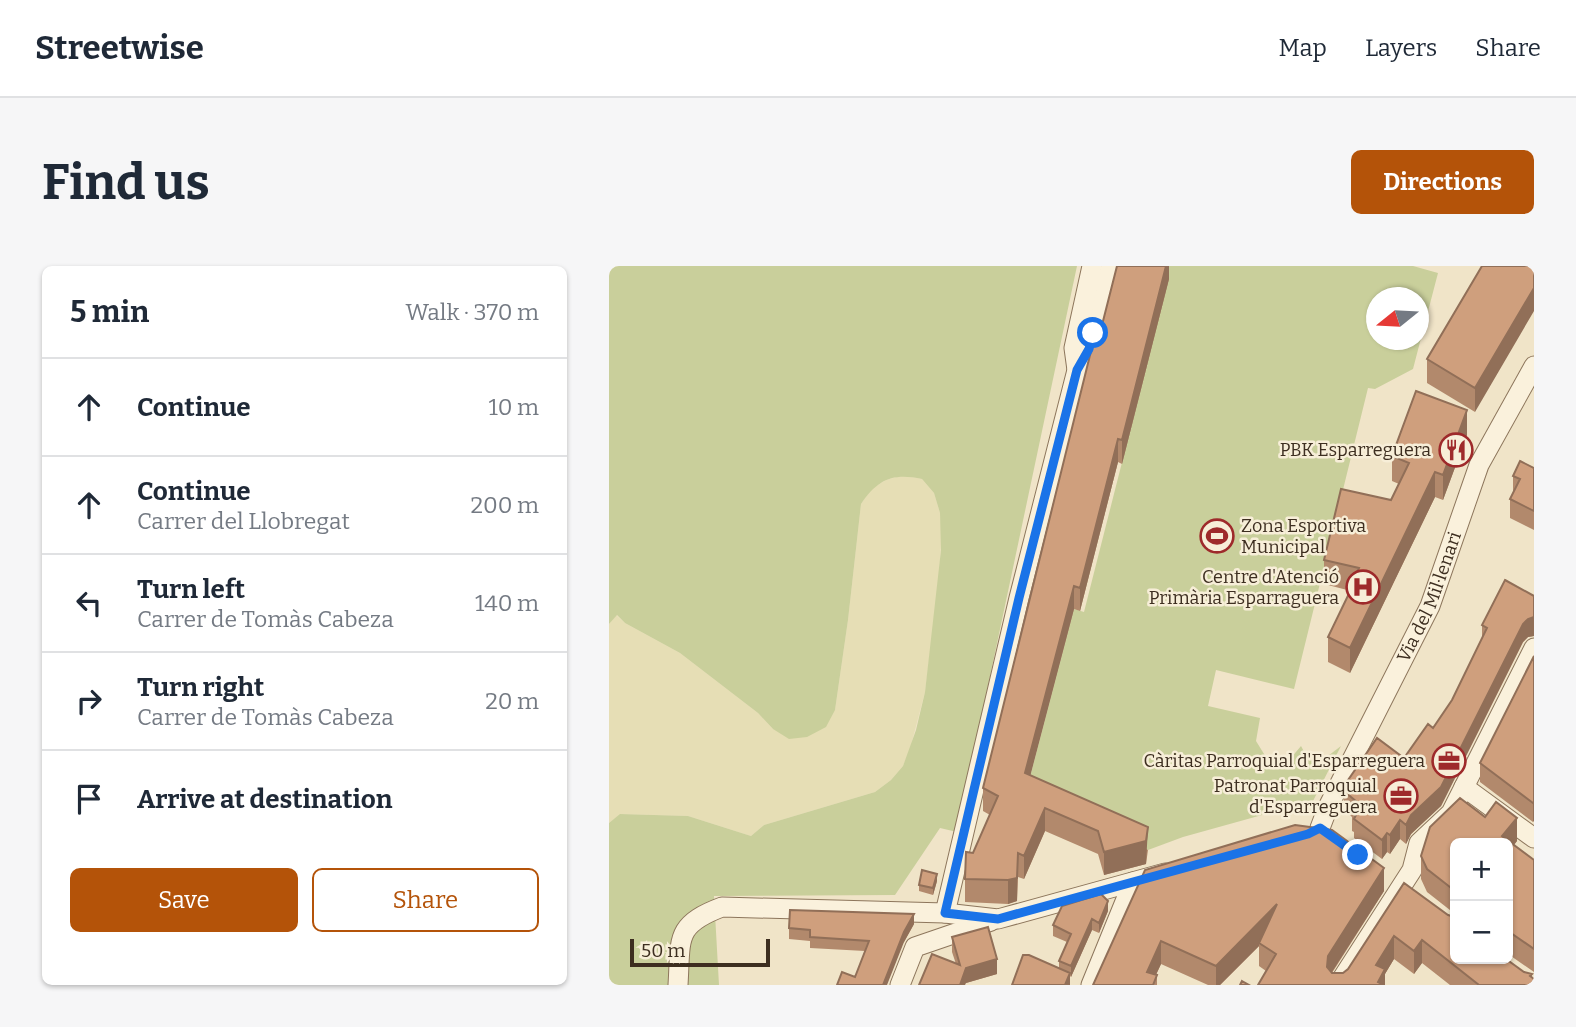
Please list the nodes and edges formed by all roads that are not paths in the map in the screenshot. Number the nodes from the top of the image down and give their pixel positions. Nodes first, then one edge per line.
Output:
1 (1091, 266) edge
2 (1111, 266) edge
3 (1534, 366) edge
4 (1077, 370) junction
5 (1534, 648) edge
6 (1464, 787) junction
7 (1320, 833) edge
8 (1534, 838) edge
9 (1183, 868) edge
10 (1133, 882) junction
11 (1396, 883) junction
12 (1419, 900) edge
13 (945, 913) junction
14 (998, 919) junction
15 (678, 985) edge
16 (900, 985) edge
17 (1091, 985) edge
18 (1338, 985) edge

1 - 4 street
2 - 4 street
3 - 7 street, Via del Mil·lenari
4 - 13 street
5 - 6 street
6 - 8 street
6 - 11 street
9 - 10 street
10 - 14 street
10 - 17 street
11 - 12 street
11 - 18 street
13 - 14 street
13 - 15 street
14 - 16 street

